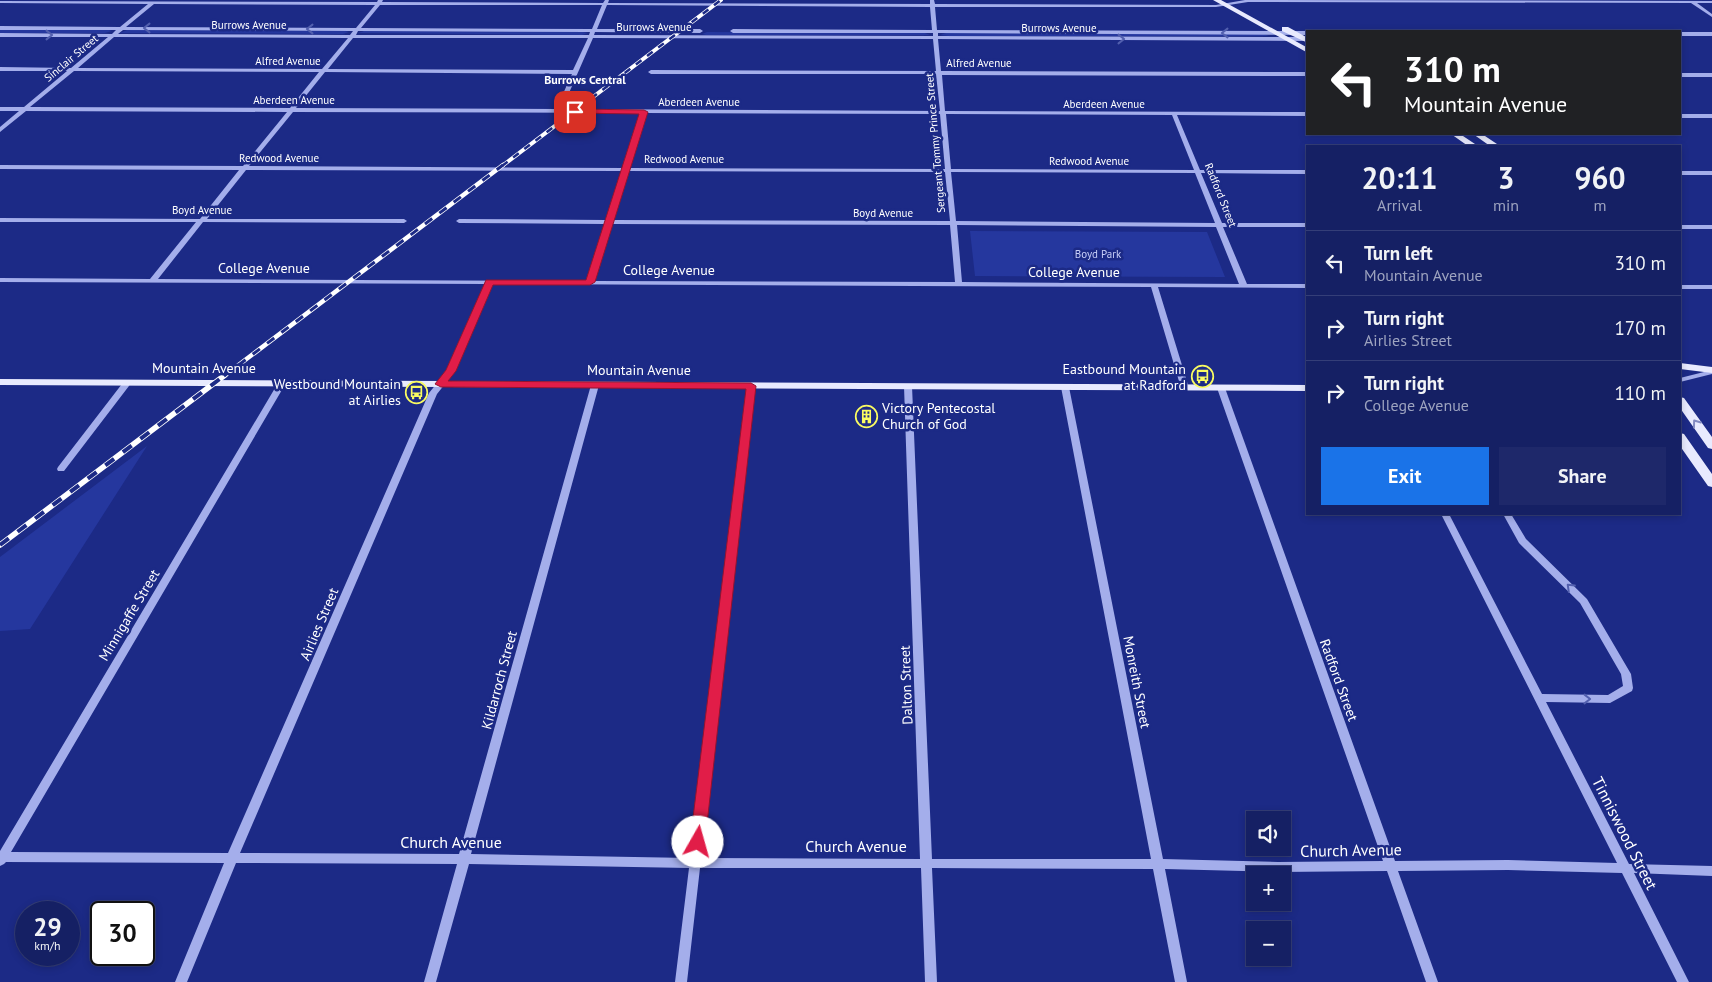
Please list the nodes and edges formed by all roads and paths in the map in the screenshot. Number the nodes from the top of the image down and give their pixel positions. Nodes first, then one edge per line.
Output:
1 (1216, 0) edge
2 (153, 1) edge
3 (1234, 1) edge
4 (1692, 1) edge
5 (0, 2) edge
6 (379, 2) edge
7 (607, 2) edge
8 (932, 2) edge
9 (1712, 2) edge
10 (1224, 4) junction
11 (1712, 16) edge
12 (0, 28) edge
13 (121, 28) junction
14 (358, 30) junction
15 (1274, 33) junction
16 (1292, 33) junction
17 (0, 34) edge
18 (592, 34) junction
19 (1681, 34) edge
20 (1712, 34) edge
21 (113, 35) junction
22 (935, 35) junction
23 (352, 36) junction
24 (1306, 38) edge
25 (1306, 38) edge
26 (1286, 39) junction
27 (1681, 40) edge
28 (1712, 40) edge
29 (1306, 50) edge
30 (0, 69) edge
31 (71, 70) junction
32 (323, 71) junction
33 (576, 72) junction
34 (651, 72) dead end
35 (938, 73) junction
36 (1306, 74) edge
37 (1681, 75) edge
38 (1712, 75) edge
39 (0, 109) edge
40 (25, 110) junction
41 (291, 110) junction
42 (558, 112) junction
43 (644, 112) junction
44 (942, 113) junction
45 (1174, 114) junction
46 (1306, 114) edge
47 (1681, 116) edge
48 (1712, 116) edge
49 (0, 130) edge
50 (1457, 135) edge
51 (1479, 135) edge
52 (1472, 145) edge
53 (1494, 145) edge
54 (0, 167) edge
55 (245, 168) junction
56 (626, 169) junction
57 (948, 170) junction
58 (1198, 172) junction
59 (1306, 172) edge
60 (1681, 173) edge
61 (1712, 173) edge
62 (0, 220) edge
63 (202, 220) junction
64 (404, 221) dead end
65 (459, 222) dead end
66 (609, 222) junction
67 (953, 224) junction
68 (1220, 225) junction
69 (1306, 225) edge
70 (1681, 226) edge
71 (1712, 227) edge
72 (0, 280) edge
73 (153, 280) junction
74 (490, 282) junction
75 (590, 282) junction
76 (959, 284) junction
77 (1154, 285) junction
78 (1244, 286) junction
79 (1306, 286) edge
80 (1681, 287) edge
81 (1712, 287) edge
82 (1681, 366) edge
83 (1712, 371) edge
84 (1681, 380) edge
85 (0, 382) edge
86 (128, 382) junction
87 (282, 383) junction
88 (441, 384) junction
89 (595, 385) junction
90 (751, 386) junction
91 (908, 386) junction
92 (1065, 387) junction
93 (1185, 388) junction
94 (1221, 388) junction
95 (1306, 388) edge
96 (1681, 401) edge
97 (1681, 438) edge
98 (1712, 445) edge
99 (1707, 467) edge
100 (61, 469) dead end
101 (1712, 483) edge
102 (1446, 515) edge
103 (1508, 515) edge
104 (1538, 698) junction
105 (232, 858) junction
106 (464, 858) junction
107 (1, 859) edge
108 (696, 863) junction
109 (926, 863) junction
110 (1159, 864) junction
111 (1390, 865) junction
112 (1624, 868) junction
113 (1712, 871) edge
114 (181, 982) edge
115 (430, 982) edge
116 (681, 982) edge
117 (931, 982) edge
118 (1181, 982) edge
119 (1432, 982) edge
120 (1683, 982) edge

1 - 10 main road
2 - 5 street
2 - 6 street
2 - 13 street, Sinclair Street
3 - 4 street
3 - 10 street
3 - 16 main road
4 - 9 street
4 - 11 street
6 - 7 street
6 - 14 street
7 - 8 street
7 - 18 street
8 - 10 street
8 - 22 street, Sergeant Tommy Prince Street
10 - 15 main road
12 - 13 street, Burrows Avenue
14 -> 13 street, Burrows Avenue
13 - 21 street, Sinclair Street
14 - 18 street, Burrows Avenue
14 - 23 street
15 - 16 street, Burrows Avenue
15 -> 22 street, Burrows Avenue
15 - 26 main road
16 - 24 main road
17 -> 21 street, Burrows Avenue
18 - 22 street, Burrows Avenue
18 - 23 street, Burrows Avenue
18 - 33 street
19 - 20 street
21 - 23 street, Burrows Avenue
21 - 31 street, Sinclair Street
22 -> 26 street, Burrows Avenue
22 - 35 street, Sergeant Tommy Prince Street
23 - 32 street
25 - 26 street, Burrows Avenue
26 - 29 main road
27 - 28 street
30 - 31 street, Alfred Avenue
31 - 32 street, Alfred Avenue
31 - 40 street, Sinclair Street
32 - 33 street, Alfred Avenue
32 - 41 street
33 - 42 street
34 - 35 street, Alfred Avenue
35 - 36 street, Alfred Avenue
35 - 44 street, Sergeant Tommy Prince Street
37 - 38 street
39 - 40 street, Aberdeen Avenue
40 - 41 street, Aberdeen Avenue
40 - 49 street, Sinclair Street
41 - 42 street, Aberdeen Avenue
41 - 55 street
42 - 43 street, Aberdeen Avenue
43 - 44 street, Aberdeen Avenue
43 - 56 street
44 - 45 street, Aberdeen Avenue
44 - 57 street, Sergeant Tommy Prince Street
45 - 46 street, Aberdeen Avenue
45 - 58 street, Radford Street
47 - 48 street
50 - 52 main road
51 - 53 main road
54 - 55 street, Redwood Avenue
55 - 56 street, Redwood Avenue
55 - 63 street
56 - 57 street, Redwood Avenue
56 - 66 street
57 - 58 street, Redwood Avenue
57 - 67 street, Sergeant Tommy Prince Street
58 - 59 street, Redwood Avenue
58 - 68 street, Radford Street
60 - 61 street
62 - 63 street, Boyd Avenue
63 - 64 street, Boyd Avenue
63 - 73 street
65 - 66 street, Boyd Avenue
66 - 67 street, Boyd Avenue
66 - 75 street
67 - 68 street, Boyd Avenue
67 - 76 street, Sergeant Tommy Prince Street
68 - 69 street, Boyd Avenue
68 - 78 street, Radford Street
70 - 71 street
72 - 73 street, College Avenue
73 - 74 street, College Avenue
74 - 75 street, College Avenue
74 - 88 street, Airlies Street
75 - 76 street, College Avenue
76 - 77 street, College Avenue
77 - 78 street, College Avenue
77 - 93 street
78 - 79 street, College Avenue
80 - 81 street
82 - 83 main road
83 - 84 street
85 - 86 main road, Mountain Avenue
86 - 87 main road, Mountain Avenue
86 - 100 street
87 - 88 main road, Mountain Avenue
87 - 107 street, Minnigaffe Street
88 - 89 main road, Mountain Avenue
88 - 105 street, Airlies Street
89 - 90 main road, Mountain Avenue
89 - 106 street, Kildarroch Street
90 - 91 main road, Mountain Avenue
90 - 108 street
91 - 92 main road, Mountain Avenue
91 - 109 street, Dalton Street
92 - 93 main road, Mountain Avenue
92 - 110 street, Monreith Street
93 - 94 main road, Mountain Avenue
94 - 95 main road, Mountain Avenue
94 - 111 street, Radford Street
98 -> 96 main road
97 - 99 main road
99 - 101 main road
102 - 104 street, Tinniswood Street
104 -> 103 street
104 - 112 street, Tinniswood Street
105 - 106 street, Church Avenue
105 - 107 street, Church Avenue
105 - 114 street, Airlies Street
106 - 108 street, Church Avenue
106 - 115 street, Kildarroch Street
108 - 109 street, Church Avenue
108 - 116 street
109 - 110 street, Church Avenue
109 - 117 street, Dalton Street
110 - 111 street, Church Avenue
110 - 118 street, Monreith Street
111 - 112 street, Church Avenue
111 - 119 street, Radford Street
112 - 113 street, Church Avenue
112 - 120 street, Tinniswood Street

